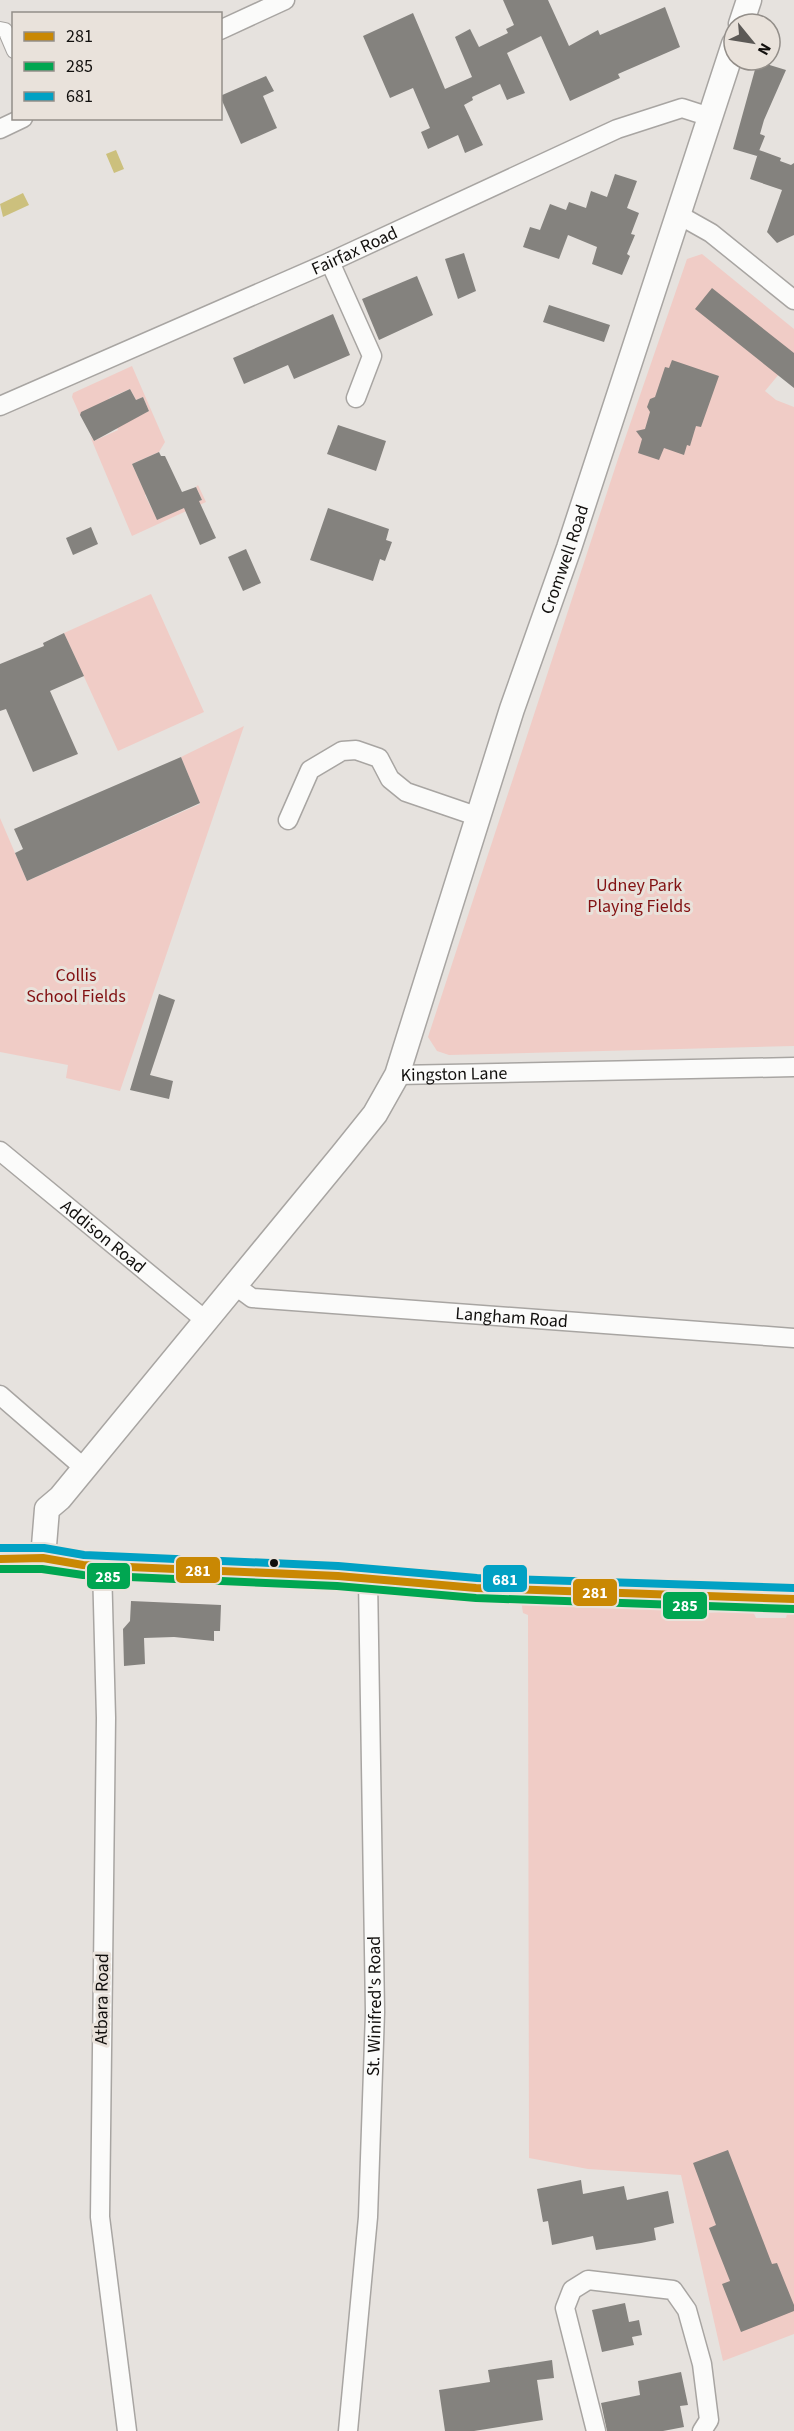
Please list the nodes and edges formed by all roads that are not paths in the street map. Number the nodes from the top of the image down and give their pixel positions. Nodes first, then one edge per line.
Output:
1 (285, 0) edge
2 (0, 29) edge
3 (222, 29) edge
4 (12, 46) edge
5 (725, 72) edge
6 (710, 117) junction
7 (19, 120) edge
8 (0, 129) edge
9 (679, 215) junction
10 (330, 262) junction
11 (794, 300) edge
12 (356, 398) dead end
13 (0, 406) edge
14 (479, 817) junction
15 (288, 820) dead end
16 (794, 1067) edge
17 (397, 1075) junction
18 (0, 1151) edge
19 (233, 1284) junction
20 (205, 1320) junction
21 (794, 1338) edge
22 (0, 1395) edge
23 (83, 1467) junction
24 (43, 1558) junction
25 (0, 1559) edge
26 (102, 1566) junction
27 (368, 1579) junction
28 (794, 1599) edge
29 (127, 2431) edge
30 (348, 2431) edge
31 (596, 2431) edge
32 (702, 2431) edge

1 - 3 street
2 - 4 street
5 - 6 main road, Cromwell Road
6 - 9 main road, Cromwell Road
6 - 10 street, Fairfax Road
7 - 8 street
9 - 11 street
9 - 14 main road, Cromwell Road
10 - 12 street
10 - 13 street, Fairfax Road
14 - 15 street
14 - 17 main road, Cromwell Road
16 - 17 street, Kingston Lane
17 - 19 main road, Kingston Lane
18 - 20 street, Addison Road
19 - 20 main road, Kingston Lane
19 - 21 street, Langham Road
20 - 23 main road, Kingston Lane
22 - 23 street
23 - 24 main road, Kingston Lane
24 - 25 main road
24 - 26 main road
26 - 27 main road
26 - 29 street, Atbara Road
27 - 28 main road
27 - 30 street, St. Winifred's Road
31 - 32 street

